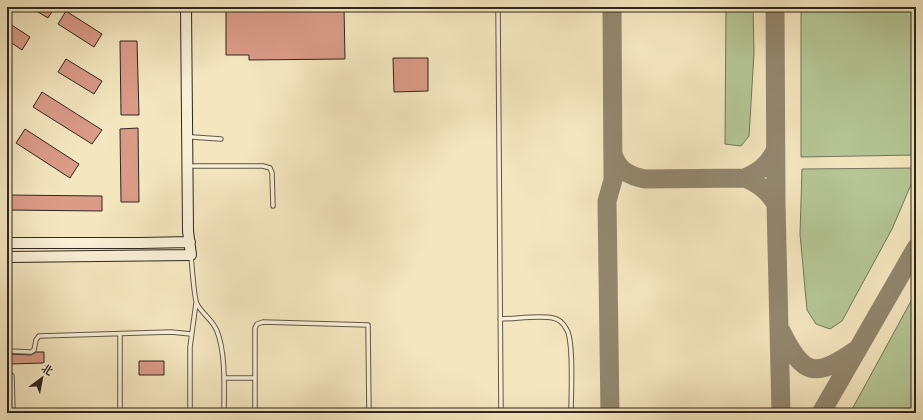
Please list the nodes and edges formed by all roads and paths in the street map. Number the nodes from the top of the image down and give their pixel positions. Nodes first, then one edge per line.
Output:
1 (186, 7) edge
2 (191, 7) edge
3 (498, 7) edge
4 (192, 137) junction
5 (221, 139) dead end
6 (193, 166) junction
7 (273, 206) dead end
8 (190, 242) junction
9 (7, 243) edge
10 (190, 255) junction
11 (7, 257) edge
12 (196, 303) junction
13 (500, 319) junction
14 (120, 334) junction
15 (191, 334) junction
16 (7, 351) edge
17 (7, 371) edge
18 (224, 378) junction
19 (255, 378) junction
20 (12, 413) edge
21 (120, 413) edge
22 (190, 413) edge
23 (224, 413) edge
24 (256, 413) edge
25 (369, 413) edge
26 (500, 413) edge
27 (571, 413) edge

1 - 8 main road
2 - 4 main road
3 - 13 lane
4 - 5 lane
4 - 6 main road
6 - 7 lane
6 - 8 main road
8 - 9 main road
8 - 10 main road
10 - 11 main road
10 - 12 lane
12 - 15 lane
12 - 18 lane
13 - 26 lane
13 - 27 lane
14 - 15 lane
14 - 16 lane
14 - 21 lane
15 - 22 lane
17 - 20 lane
18 - 19 lane
18 - 23 lane
19 - 24 lane
19 - 25 lane

